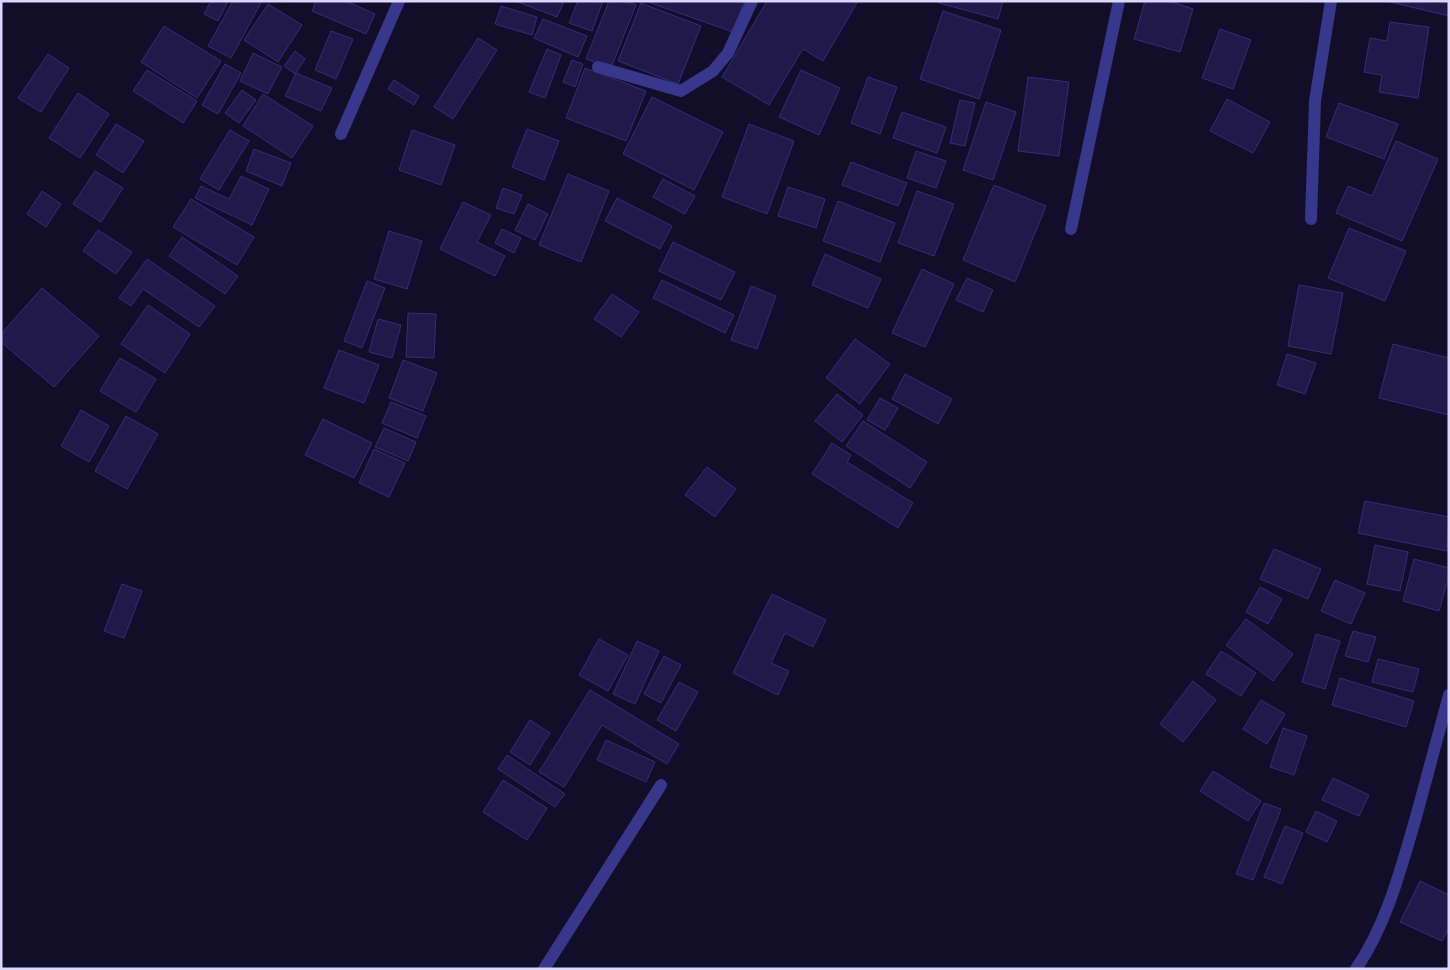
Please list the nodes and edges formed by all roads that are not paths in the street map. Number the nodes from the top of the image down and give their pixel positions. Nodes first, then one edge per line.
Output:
1 (399, 1) edge
2 (752, 1) edge
3 (1119, 1) edge
4 (1331, 1) edge
5 (598, 67) dead end
6 (341, 134) dead end
7 (1311, 219) dead end
8 (1071, 230) dead end
9 (1449, 695) edge
10 (661, 785) dead end
11 (544, 969) edge
12 (1356, 969) edge

1 - 6 street
2 - 5 street
3 - 8 street
4 - 7 street
9 - 12 street
10 - 11 street

